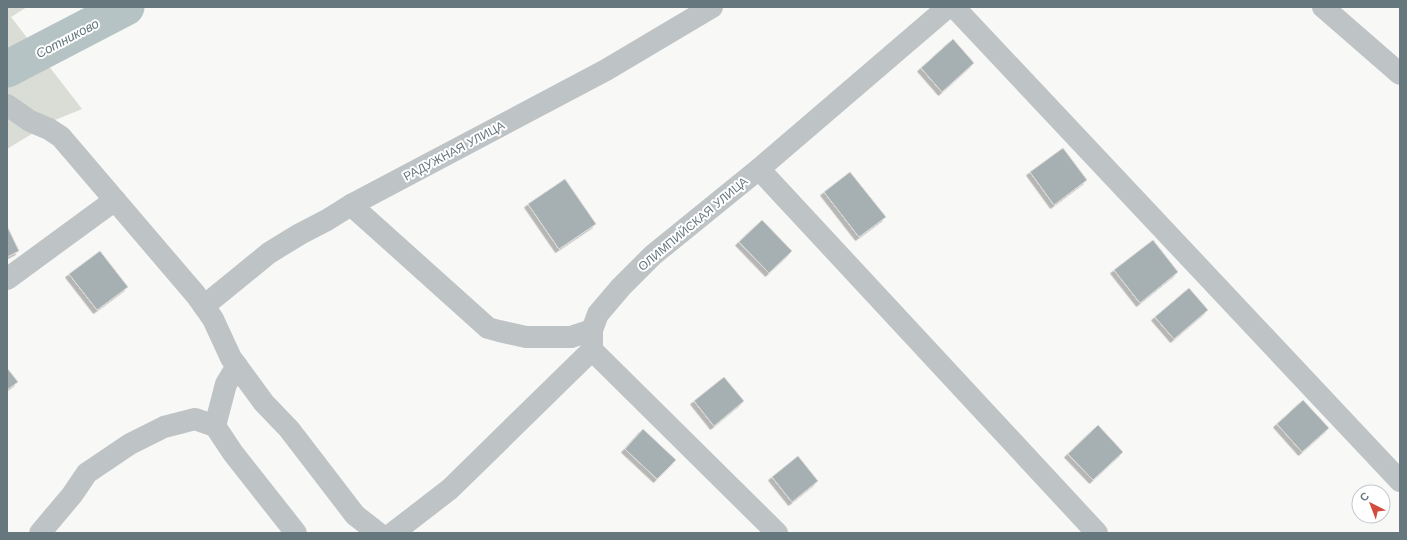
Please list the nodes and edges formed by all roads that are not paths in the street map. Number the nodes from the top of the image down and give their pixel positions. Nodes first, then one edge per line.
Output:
1 (712, 7) edge
2 (948, 7) edge
3 (954, 7) edge
4 (1323, 7) edge
5 (1400, 74) edge
6 (7, 105) edge
7 (759, 169) junction
8 (115, 200) junction
9 (351, 205) junction
10 (7, 279) edge
11 (204, 306) junction
12 (592, 340) junction
13 (237, 366) junction
14 (215, 426) junction
15 (1400, 481) edge
16 (40, 533) edge
17 (296, 533) edge
18 (378, 533) edge
19 (393, 533) edge
20 (777, 533) edge
21 (1097, 533) edge

1 - 9 street, РАДУЖНАЯ УЛИЦА
2 - 7 street, ОЛИМПИЙСКАЯ УЛИЦА
3 - 15 street
4 - 5 street
6 - 8 street
7 - 12 street, ОЛИМПИЙСКАЯ УЛИЦА
7 - 21 street
8 - 10 street
8 - 11 street
9 - 11 street, РАДУЖНАЯ УЛИЦА
9 - 12 street
11 - 13 street
12 - 19 street, ОЛИМПИЙСКАЯ УЛИЦА
12 - 20 street
13 - 14 street
13 - 18 street
14 - 16 street
14 - 17 street

